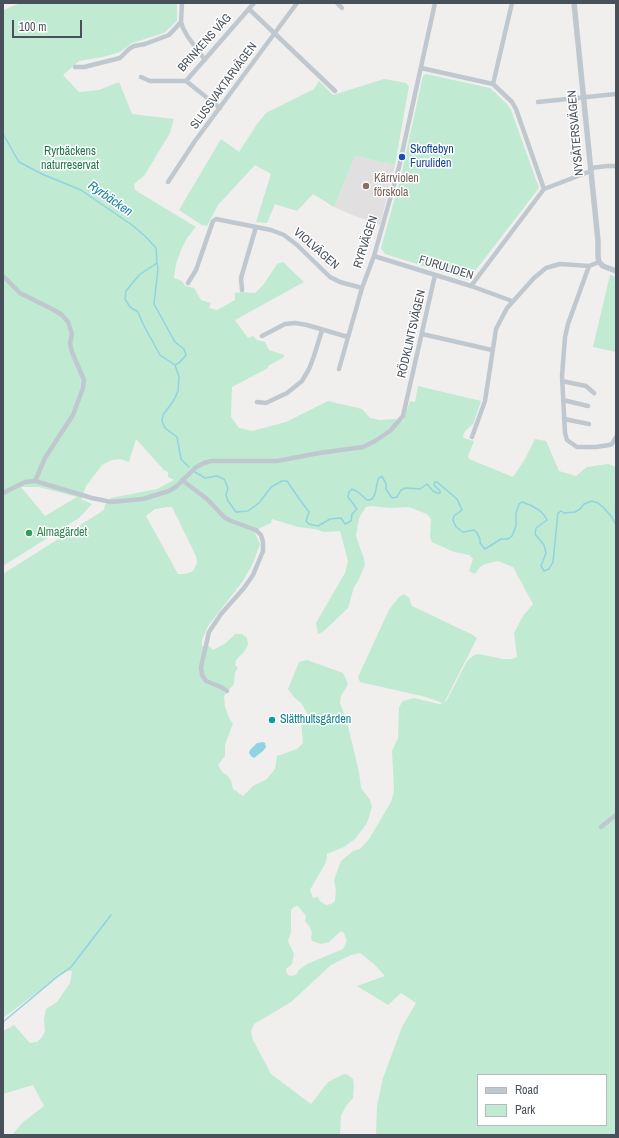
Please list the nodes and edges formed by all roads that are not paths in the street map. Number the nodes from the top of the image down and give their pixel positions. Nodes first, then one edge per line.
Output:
1 (182, 3) edge
2 (254, 3) edge
3 (298, 3) edge
4 (337, 3) edge
5 (435, 3) edge
6 (512, 3) edge
7 (574, 3) edge
8 (342, 8) dead end
9 (249, 9) junction
10 (181, 22) junction
11 (275, 34) junction
12 (205, 60) junction
13 (76, 67) dead end
14 (421, 68) junction
15 (141, 77) dead end
16 (186, 81) junction
17 (493, 84) junction
18 (335, 91) dead end
19 (616, 94) edge
20 (584, 97) junction
21 (538, 102) dead end
22 (220, 108) junction
23 (616, 166) edge
24 (591, 170) junction
25 (168, 182) dead end
26 (544, 189) junction
27 (256, 227) junction
28 (374, 256) junction
29 (599, 262) junction
30 (589, 266) junction
31 (616, 271) edge
32 (435, 275) junction
33 (3, 276) edge
34 (188, 283) dead end
35 (471, 286) junction
36 (362, 288) junction
37 (242, 290) dead end
38 (512, 301) junction
39 (322, 330) junction
40 (422, 334) junction
41 (262, 336) dead end
42 (348, 337) junction
43 (492, 350) junction
44 (339, 369) dead end
45 (562, 381) junction
46 (594, 393) dead end
47 (563, 400) junction
48 (256, 402) dead end
49 (588, 406) dead end
50 (564, 419) junction
51 (589, 424) dead end
52 (472, 437) dead end
53 (616, 437) edge
54 (182, 480) junction
55 (34, 481) junction
56 (3, 493) edge
57 (227, 691) dead end
58 (616, 815) edge
59 (601, 827) dead end

1 - 10 street
2 - 9 street, BRINKENS VÄG
3 - 11 street, SLUSSVAKTARVÄGEN
4 - 8 street
5 - 14 street, RYRVÄGEN
6 - 17 street
7 - 20 street, NYSÄTERSVÄGEN
9 - 11 street
9 - 12 street, BRINKENS VÄG
10 - 12 street
10 - 13 street
11 - 18 street
11 - 22 street, SLUSSVAKTARVÄGEN
12 - 16 street, BRINKENS VÄG
14 - 17 street
14 - 28 street, RYRVÄGEN
15 - 16 street, BRINKENS VÄG
16 - 22 street
17 - 26 street
19 - 20 street
20 - 21 street
20 - 24 street, NYSÄTERSVÄGEN
22 - 25 street, SLUSSVAKTARVÄGEN
23 - 24 street
24 - 26 street
24 - 29 street, NYSÄTERSVÄGEN
26 - 35 street
27 - 34 street, VIOLVÄGEN
27 - 36 street, VIOLVÄGEN
27 - 37 street
28 - 32 street, FURULIDEN
28 - 36 street, RYRVÄGEN
29 - 30 street
29 - 31 street
30 - 38 street
30 - 45 street
32 - 35 street, FURULIDEN
32 - 40 street, RÖDKLINTSVÄGEN
33 - 55 street
35 - 38 street, FURULIDEN
36 - 42 street, RYRVÄGEN
38 - 43 street
39 - 41 street
39 - 42 street
39 - 48 street
40 - 43 street
40 - 54 street, RÖDKLINTSVÄGEN
42 - 44 street, RYRVÄGEN
43 - 52 street
45 - 46 street
45 - 47 street
47 - 49 street
47 - 50 street
50 - 51 street
50 - 53 street
54 - 55 street, RÖDKLINTSVÄGEN
54 - 57 street
55 - 56 street
58 - 59 street

